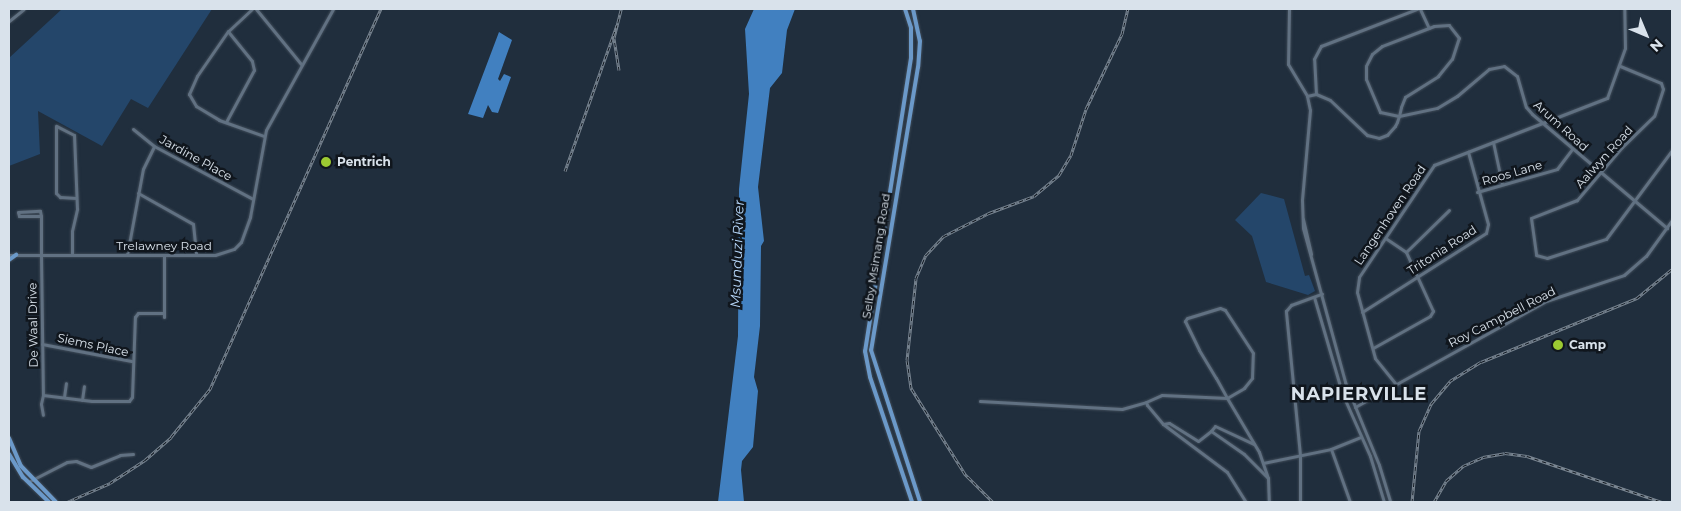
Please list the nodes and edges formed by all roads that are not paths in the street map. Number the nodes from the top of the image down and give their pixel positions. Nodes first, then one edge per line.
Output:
1 (24, 9) edge
2 (254, 9) edge
3 (334, 9) edge
4 (905, 9) edge
5 (913, 9) edge
6 (1290, 9) edge
7 (1419, 9) edge
8 (1624, 9) edge
9 (9, 21) edge
10 (1429, 28) junction
11 (228, 31) junction
12 (302, 64) junction
13 (1620, 66) junction
14 (1316, 94) junction
15 (1307, 96) junction
16 (1399, 116) junction
17 (226, 122) junction
18 (1543, 124) junction
19 (133, 129) dead end
20 (264, 136) junction
21 (1493, 142) junction
22 (154, 146) junction
23 (1572, 149) junction
24 (1672, 150) edge
25 (1468, 152) junction
26 (1600, 172) junction
27 (1502, 184) junction
28 (1477, 192) junction
29 (138, 193) junction
30 (76, 198) junction
31 (253, 199) junction
32 (1636, 202) junction
33 (1449, 210) dead end
34 (41, 216) junction
35 (1672, 220) edge
36 (1667, 228) junction
37 (1385, 238) junction
38 (1406, 252) junction
39 (9, 255) edge
40 (16, 255) junction
41 (127, 255) junction
42 (164, 255) junction
43 (196, 255) junction
44 (42, 256) junction
45 (72, 256) junction
46 (9, 260) edge
47 (1417, 277) junction
48 (1322, 294) junction
49 (1314, 297) junction
50 (1362, 312) junction
51 (42, 344) junction
52 (1373, 348) junction
53 (132, 361) junction
54 (66, 383) dead end
55 (1395, 383) junction
56 (84, 386) dead end
57 (43, 394) junction
58 (64, 397) junction
59 (1227, 398) junction
60 (82, 400) junction
61 (980, 402) dead end
62 (1146, 402) junction
63 (1354, 407) junction
64 (43, 415) dead end
65 (1163, 424) junction
66 (1210, 431) junction
67 (1360, 437) junction
68 (9, 438) edge
69 (1255, 444) junction
70 (10, 445) edge
71 (1332, 449) junction
72 (9, 454) edge
73 (134, 454) dead end
74 (1300, 455) junction
75 (9, 460) edge
76 (1263, 463) junction
77 (15, 466) junction
78 (1268, 478) junction
79 (30, 480) junction
80 (49, 502) edge
81 (55, 502) edge
82 (912, 502) edge
83 (920, 502) edge
84 (1246, 502) edge
85 (1268, 502) edge
86 (1300, 502) edge
87 (1350, 502) edge
88 (1384, 502) edge
89 (1390, 502) edge

1 - 9 street
2 - 11 street
2 - 12 street
3 - 12 street, Trelawney Road
4 - 82 main road, Selby Msimang Road
5 - 83 main road, Selby Msimang Road
6 - 15 street
7 - 10 street
7 - 14 street
8 - 13 street, Langenhoven Road
10 - 16 street
10 - 16 street
11 - 17 street
11 - 17 street
12 - 20 street, Trelawney Road
13 - 18 street, Langenhoven Road
13 - 26 street, Aalwyn Road
14 - 15 street
14 - 16 street
15 - 48 street
16 - 18 street, Arum Road
17 - 20 street
18 - 21 street, Langenhoven Road
18 - 23 street, Arum Road
19 - 22 street, Jardine Place
20 - 31 street, Trelawney Road
21 - 25 street, Langenhoven Road
21 - 27 street
22 - 29 street
22 - 31 street, Jardine Place
23 - 26 street, Arum Road
23 - 27 street, Roos Lane
24 - 32 street, Aalwyn Road
25 - 28 street, Tritonia Road
25 - 37 street, Langenhoven Road
26 - 32 street, Arum Road
26 - 32 street, Aalwyn Road
27 - 28 street, Roos Lane
28 - 47 street, Tritonia Road
29 - 41 street
29 - 43 street
30 - 30 street
30 - 45 street
31 - 43 street, Trelawney Road
32 - 36 street, Arum Road
33 - 38 street
34 - 34 street
34 - 44 street, De Waal Drive
35 - 36 street, Roy Campbell Road
36 - 55 street, Roy Campbell Road
37 - 38 street
37 - 50 street, Langenhoven Road
38 - 47 street
39 - 40 street, Trelawney Road
40 - 44 street, Trelawney Road
40 - 46 main road
41 - 42 street, Trelawney Road
41 - 45 street, Trelawney Road
42 - 43 street, Trelawney Road
42 - 53 street
44 - 45 street, Trelawney Road
44 - 51 street, De Waal Drive
47 - 50 street, Tritonia Road
47 - 52 street
48 - 49 street
48 - 63 street
49 - 67 street
49 - 74 street
50 - 52 street, Langenhoven Road
51 - 53 street, Siems Place
51 - 57 street, De Waal Drive
52 - 55 street, Langenhoven Road
53 - 60 street, Siems Place
54 - 58 street
55 - 63 street, Roy Campbell Road
56 - 60 street
57 - 58 street
57 - 64 street, De Waal Drive
58 - 60 street
59 - 59 street
59 - 62 street
59 - 69 street
61 - 62 street
62 - 65 street
63 - 89 street
65 - 66 street
65 - 84 street
66 - 69 street
66 - 78 street
67 - 71 street
67 - 88 street
68 - 70 main road
69 - 76 street
70 - 79 main road
71 - 74 street
71 - 87 street
72 - 77 main road
73 - 79 street
74 - 76 street
74 - 86 street
75 - 77 main road
76 - 78 street
77 - 79 main road
78 - 85 street
79 - 80 main road
79 - 81 main road

